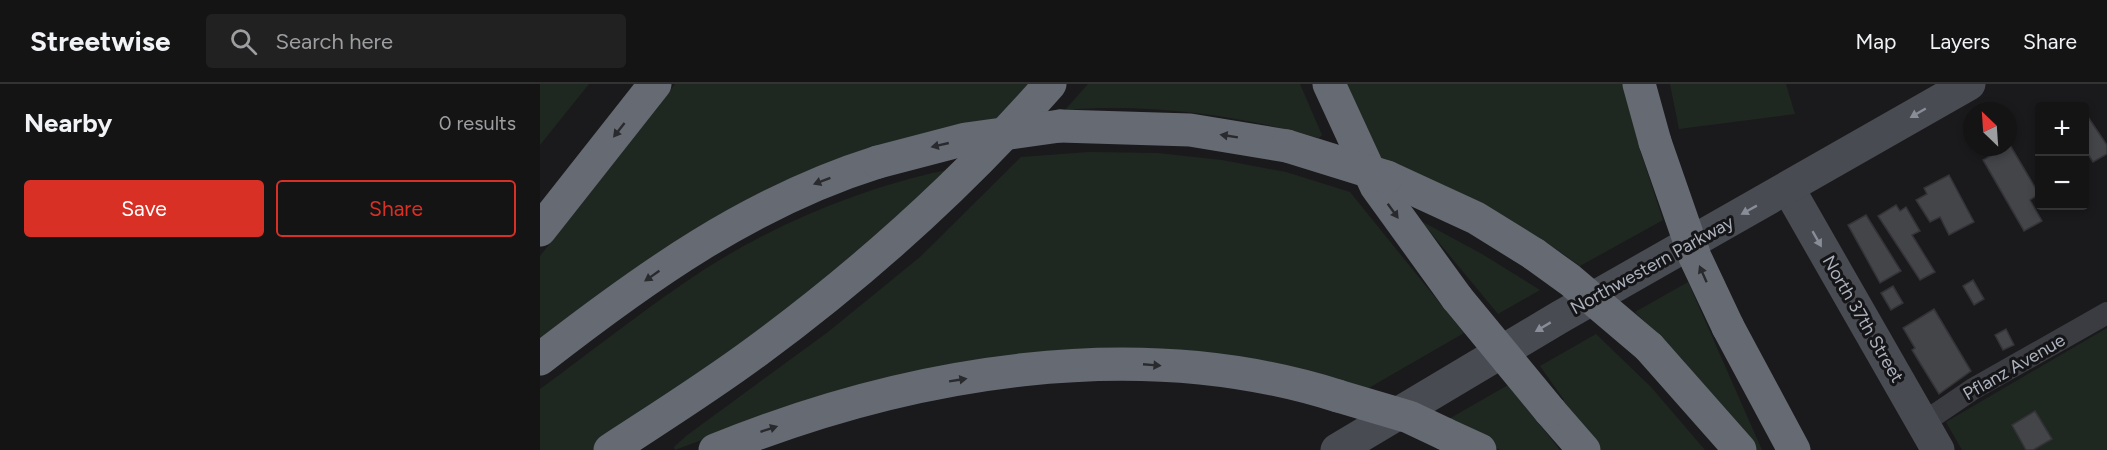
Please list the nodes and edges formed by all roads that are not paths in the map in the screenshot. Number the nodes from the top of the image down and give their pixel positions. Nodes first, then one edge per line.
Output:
1 (655, 84) edge
2 (1050, 84) edge
3 (1064, 84) edge
4 (1329, 84) edge
5 (1640, 84) edge
6 (1969, 84) edge
7 (1788, 188) junction
8 (540, 230) edge
9 (2107, 313) edge
10 (540, 359) edge
11 (1930, 436) edge
12 (610, 450) edge
13 (632, 450) edge
14 (715, 450) edge
15 (1337, 450) edge
16 (1480, 450) edge
17 (1584, 450) edge
18 (1740, 450) edge
19 (1794, 450) edge

1 -> 8 highway
2 - 12 highway
3 - 13 highway
4 -> 17 highway, bridge
19 -> 5 highway, bridge
6 -> 7 street, Northwestern Parkway
7 -> 11 street, North 37th Street
7 -> 15 street, Northwestern Parkway
9 - 11 street, Pflanz Avenue
18 -> 10 highway, bridge
14 -> 16 highway, bridge

